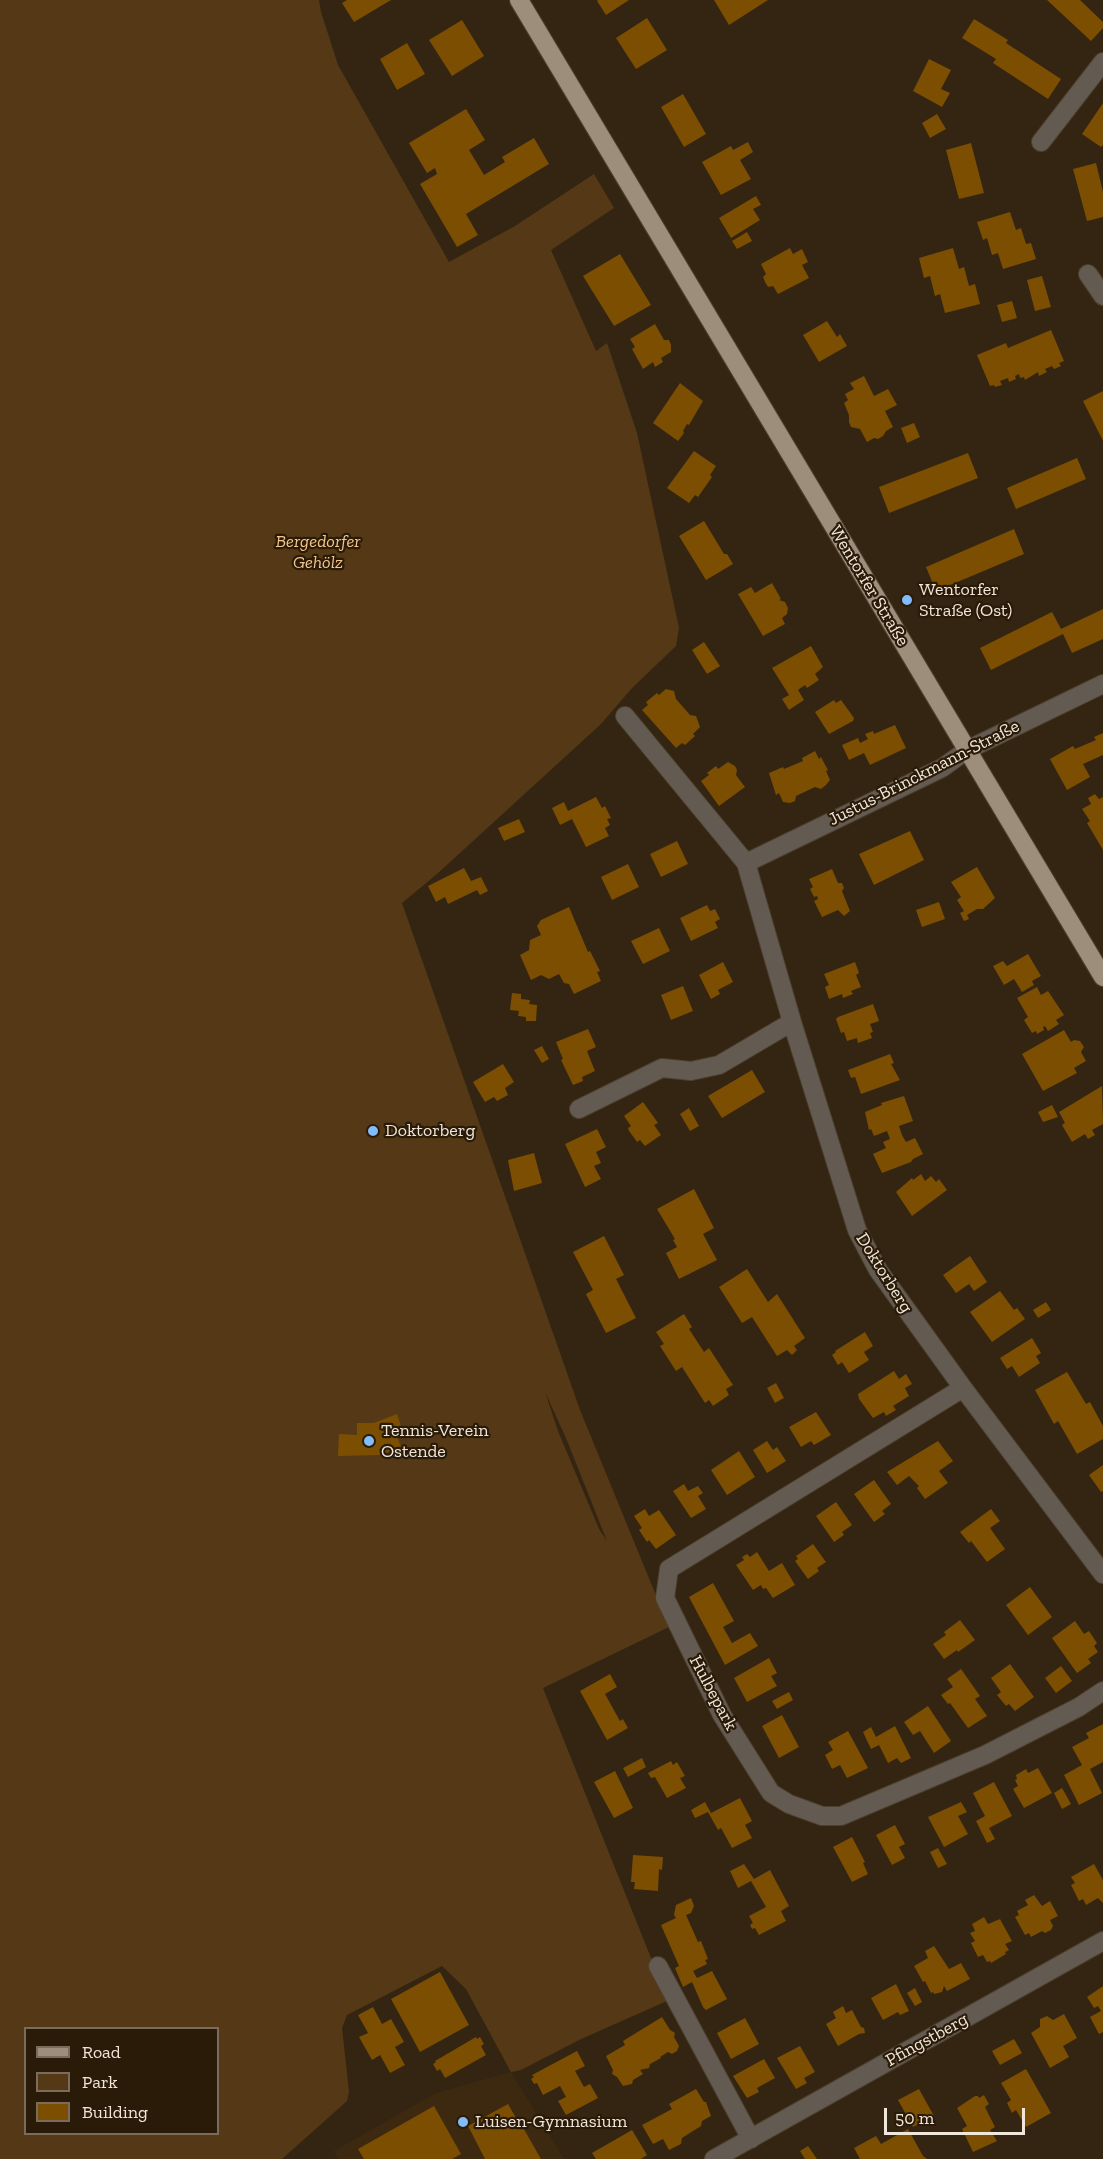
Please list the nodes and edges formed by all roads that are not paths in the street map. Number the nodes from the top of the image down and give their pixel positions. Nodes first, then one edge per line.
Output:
1 (519, 0) edge
2 (1103, 62) edge
3 (1041, 142) dead end
4 (1088, 274) dead end
5 (1103, 296) edge
6 (1103, 684) edge
7 (625, 716) dead end
8 (967, 750) junction
9 (746, 863) junction
10 (1103, 977) edge
11 (792, 1022) junction
12 (579, 1109) dead end
13 (963, 1388) junction
14 (1103, 1574) edge
15 (1103, 1691) edge
16 (1103, 1941) edge
17 (658, 1966) dead end
18 (751, 2139) junction
19 (714, 2159) edge

1 - 8 main road, Wentorfer Straße
2 - 3 street
4 - 5 street
6 - 8 street, Justus-Brinckmann-Straße
7 - 9 street, Doktorberg
8 - 9 street, Justus-Brinckmann-Straße
8 - 10 main road, Wentorfer Straße
9 - 11 street, Doktorberg
11 - 12 street
11 - 13 street, Doktorberg
13 - 14 street, Doktorberg
13 - 15 street, Hulbepark
16 - 18 street, Pfingstberg
17 - 18 street
18 - 19 street, Pfingstberg

